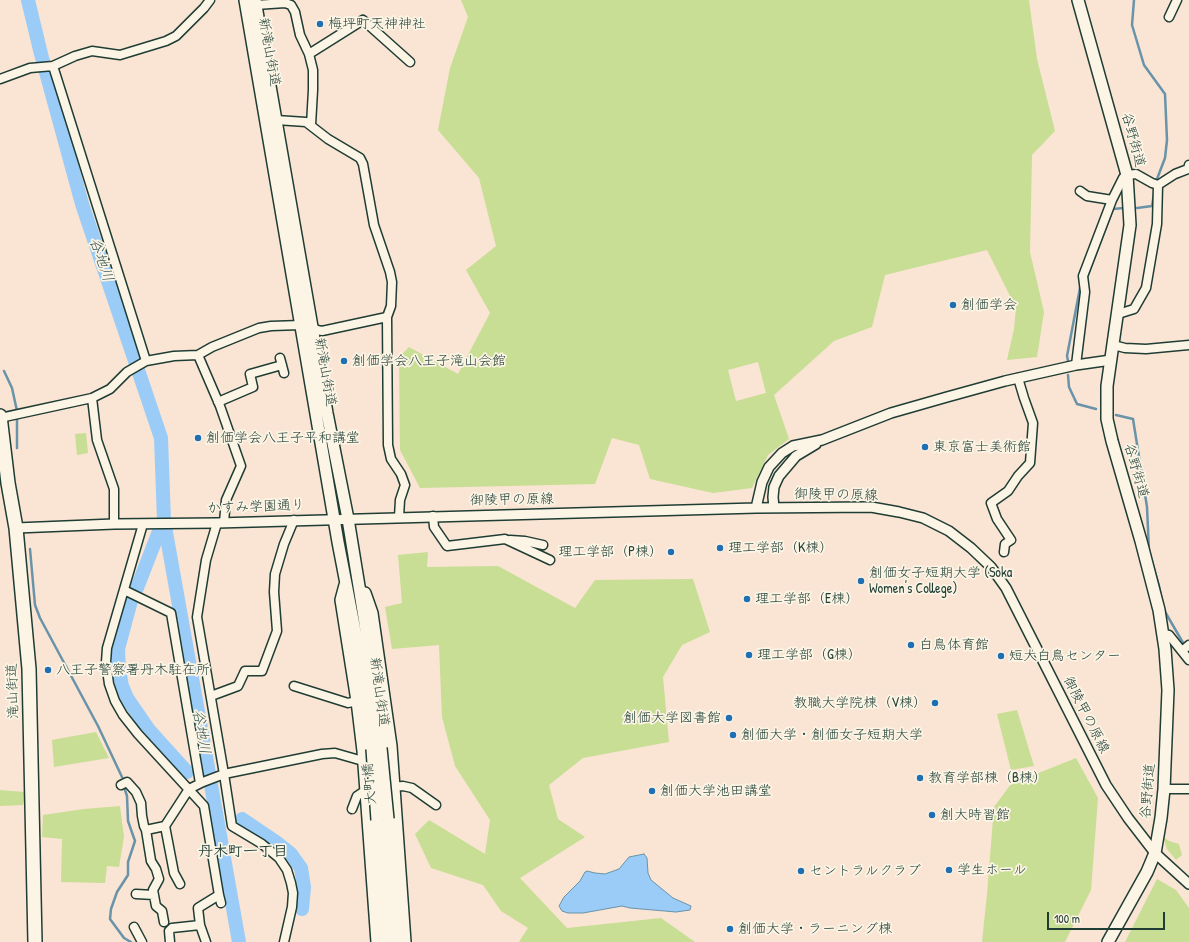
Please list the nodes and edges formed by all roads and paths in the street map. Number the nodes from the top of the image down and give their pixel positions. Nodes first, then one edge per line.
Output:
1 (210, 0) edge
2 (245, 0) edge
3 (1078, 0) edge
4 (1177, 0) edge
5 (255, 2) edge
6 (1169, 16) dead end
7 (259, 51) junction
8 (309, 54) junction
9 (410, 62) dead end
10 (52, 66) junction
11 (0, 79) edge
12 (276, 120) junction
13 (311, 125) junction
14 (1189, 168) edge
15 (1127, 175) junction
16 (1158, 185) junction
17 (1080, 191) dead end
18 (1112, 200) junction
19 (1118, 314) junction
20 (387, 317) junction
21 (307, 326) junction
22 (1113, 345) junction
23 (1189, 345) edge
24 (198, 355) junction
25 (1111, 360) junction
26 (145, 362) junction
27 (282, 365) dead end
28 (1076, 365) junction
29 (1018, 378) junction
30 (92, 398) junction
31 (218, 402) junction
32 (0, 418) edge
33 (822, 440) junction
34 (756, 508) junction
35 (774, 508) junction
36 (433, 516) junction
37 (398, 517) junction
38 (335, 519) junction
39 (348, 519) junction
40 (294, 520) junction
41 (221, 523) junction
42 (114, 524) junction
43 (145, 524) junction
44 (16, 528) junction
45 (505, 539) junction
46 (543, 545) dead end
47 (1004, 552) dead end
48 (550, 560) dead end
49 (357, 572) junction
50 (346, 581) junction
51 (124, 590) junction
52 (1163, 634) junction
53 (1186, 648) edge
54 (1189, 660) edge
55 (294, 686) dead end
56 (210, 696) junction
57 (357, 701) junction
58 (376, 748) junction
59 (392, 757) junction
60 (363, 761) junction
61 (222, 774) junction
62 (202, 783) junction
63 (121, 785) dead end
64 (394, 786) junction
65 (189, 789) junction
66 (1164, 789) junction
67 (1189, 789) edge
68 (366, 790) junction
69 (436, 805) dead end
70 (352, 809) dead end
71 (382, 819) junction
72 (165, 826) junction
73 (146, 830) junction
74 (1154, 853) junction
75 (180, 884) dead end
76 (1189, 884) edge
77 (136, 894) dead end
78 (154, 895) junction
79 (164, 922) dead end
80 (200, 925) junction
81 (134, 927) dead end
82 (35, 942) edge
83 (142, 942) edge
84 (170, 942) edge
85 (206, 942) edge
86 (284, 942) edge
87 (376, 942) edge
88 (387, 942) edge
89 (397, 942) edge
90 (406, 942) edge
91 (1108, 942) edge

1 - 10 street
2 - 7 main road, 新滝山街道
3 - 15 main road, 谷野街道
4 - 6 street
5 - 7 main road, 新滝山街道
5 - 8 street
7 - 12 main road, 新滝山街道
7 - 21 main road, 新滝山街道
8 - 9 street
8 - 13 street
10 - 11 street
10 - 26 street
12 - 13 street
12 - 21 main road, 新滝山街道
13 - 20 street
14 - 16 street
15 - 16 street
15 - 18 street
15 - 19 main road, 谷野街道
16 - 19 street
17 - 18 street
18 - 28 street
19 - 22 main road, 谷野街道
20 - 21 street
20 - 37 street
21 - 24 street
21 - 38 main road, 新滝山街道
21 - 39 main road, 新滝山街道
22 - 23 street
22 - 25 main road, 谷野街道
24 - 26 street
24 - 31 street
25 - 28 street
25 - 52 main road, 谷野街道
26 - 30 street
27 - 31 street
28 - 29 street
29 - 33 street
29 - 47 street
30 - 32 street
30 - 42 street
31 - 41 street
32 - 44 highway, 滝山街道
33 - 34 street
33 - 35 street
34 - 35 street, 御陵甲の原線
34 - 36 street, 御陵甲の原線
35 - 74 street, 御陵甲の原線
36 - 37 street, 御陵甲の原線
36 - 45 street
37 - 39 street, 御陵甲の原線
38 - 39 street, 御陵甲の原線
38 - 40 street, かすみ学園通り
38 - 50 main road, 新滝山街道
39 - 49 main road, 新滝山街道
40 - 41 street, かすみ学園通り
40 - 56 street
41 - 43 street, かすみ学園通り
41 - 56 street
42 - 43 street
42 - 44 street
43 - 51 street
44 - 82 highway, 滝山街道
45 - 46 street
45 - 48 street
49 - 58 main road, 新滝山街道
49 - 59 main road
50 - 57 main road
50 - 58 main road, 新滝山街道
51 - 62 street
51 - 65 street
52 - 53 street
52 - 66 main road, 谷野街道
53 - 54 street
55 - 57 street
56 - 61 street
57 - 60 main road
58 - 71 main road, 大町橋, bridge
59 - 60 street
59 - 64 main road
60 - 61 street
60 - 68 main road
61 - 62 street
61 - 86 street
62 - 65 street
63 - 73 street
64 - 68 street
64 - 69 street
64 - 90 main road
65 - 72 street
65 - 80 street
66 - 67 street
66 - 74 main road, 谷野街道
68 - 70 street
68 - 87 main road
71 - 88 main road
71 - 89 main road
72 - 73 street
72 - 75 street
73 - 78 street
74 - 76 street, 御陵甲の原線
74 - 91 main road, 谷野街道
77 - 78 street
78 - 79 street
80 - 84 street
80 - 85 street
81 - 83 street

